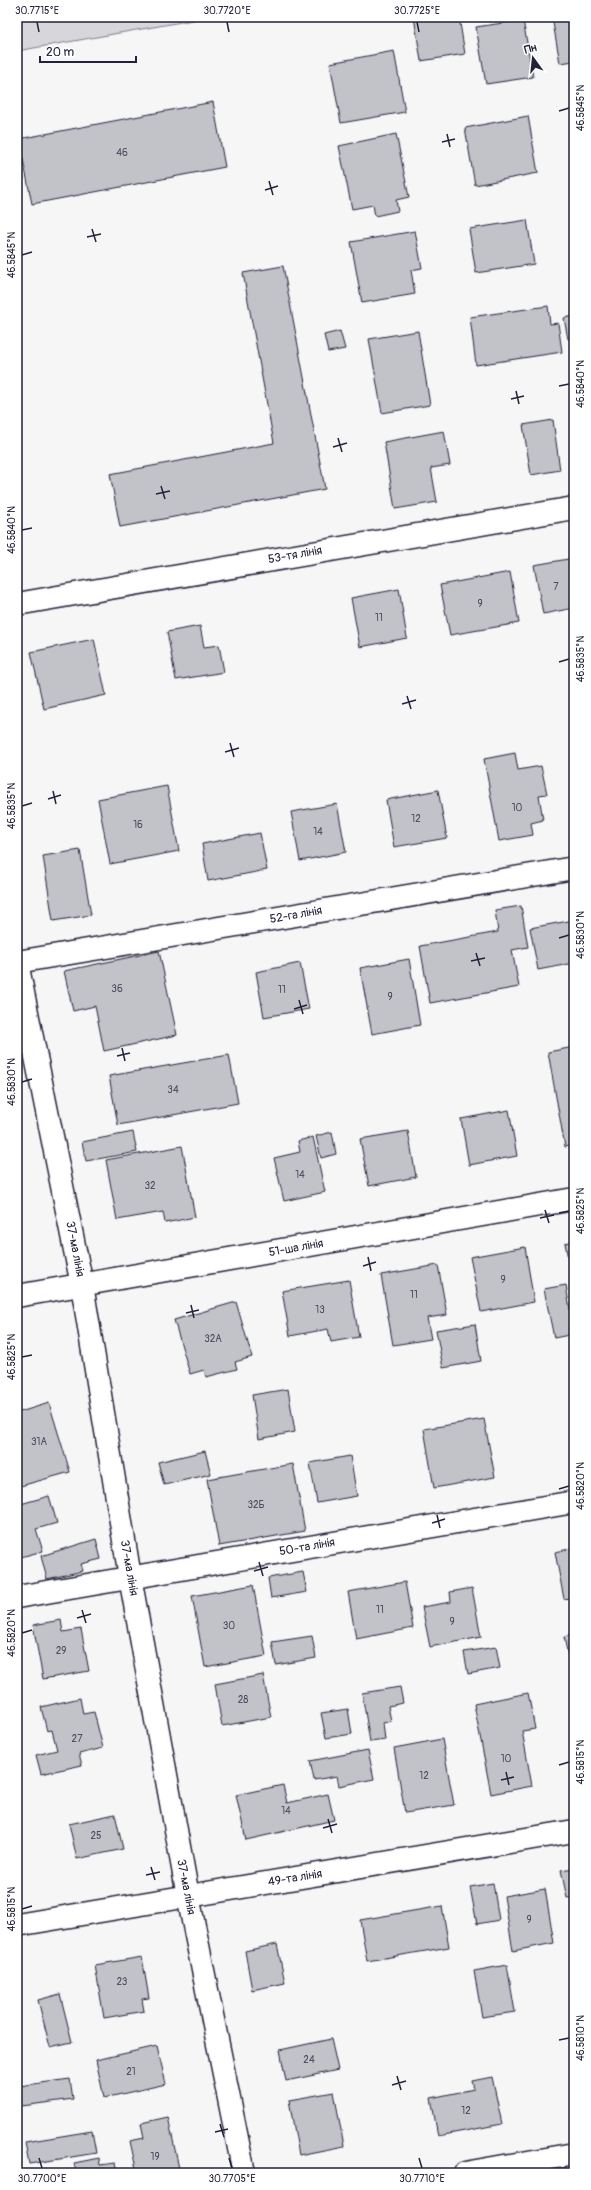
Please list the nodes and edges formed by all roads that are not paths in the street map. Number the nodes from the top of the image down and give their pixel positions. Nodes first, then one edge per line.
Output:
1 (574, 508) edge
2 (17, 604) edge
3 (574, 868) edge
4 (17, 962) edge
5 (574, 1199) edge
6 (82, 1285) junction
7 (17, 1296) edge
8 (574, 1502) edge
9 (130, 1577) junction
10 (17, 1597) edge
11 (574, 1831) edge
12 (188, 1896) junction
13 (17, 1925) edge
14 (574, 2154) edge
15 (244, 2173) edge
16 (465, 2173) edge

1 - 2 street, 53-тя лінія
3 - 4 street, 52-га лінія
4 - 6 street, 37-ма лінія
5 - 6 street, 51-ша лінія
6 - 7 street, 51-ша лінія
6 - 9 street, 37-ма лінія
8 - 9 street, 50-та лінія
9 - 10 street, 50-та лінія
9 - 12 street, 37-ма лінія
11 - 12 street, 49-та лінія
12 - 13 street, 49-та лінія
12 - 15 street, 37-ма лінія
14 - 16 street

